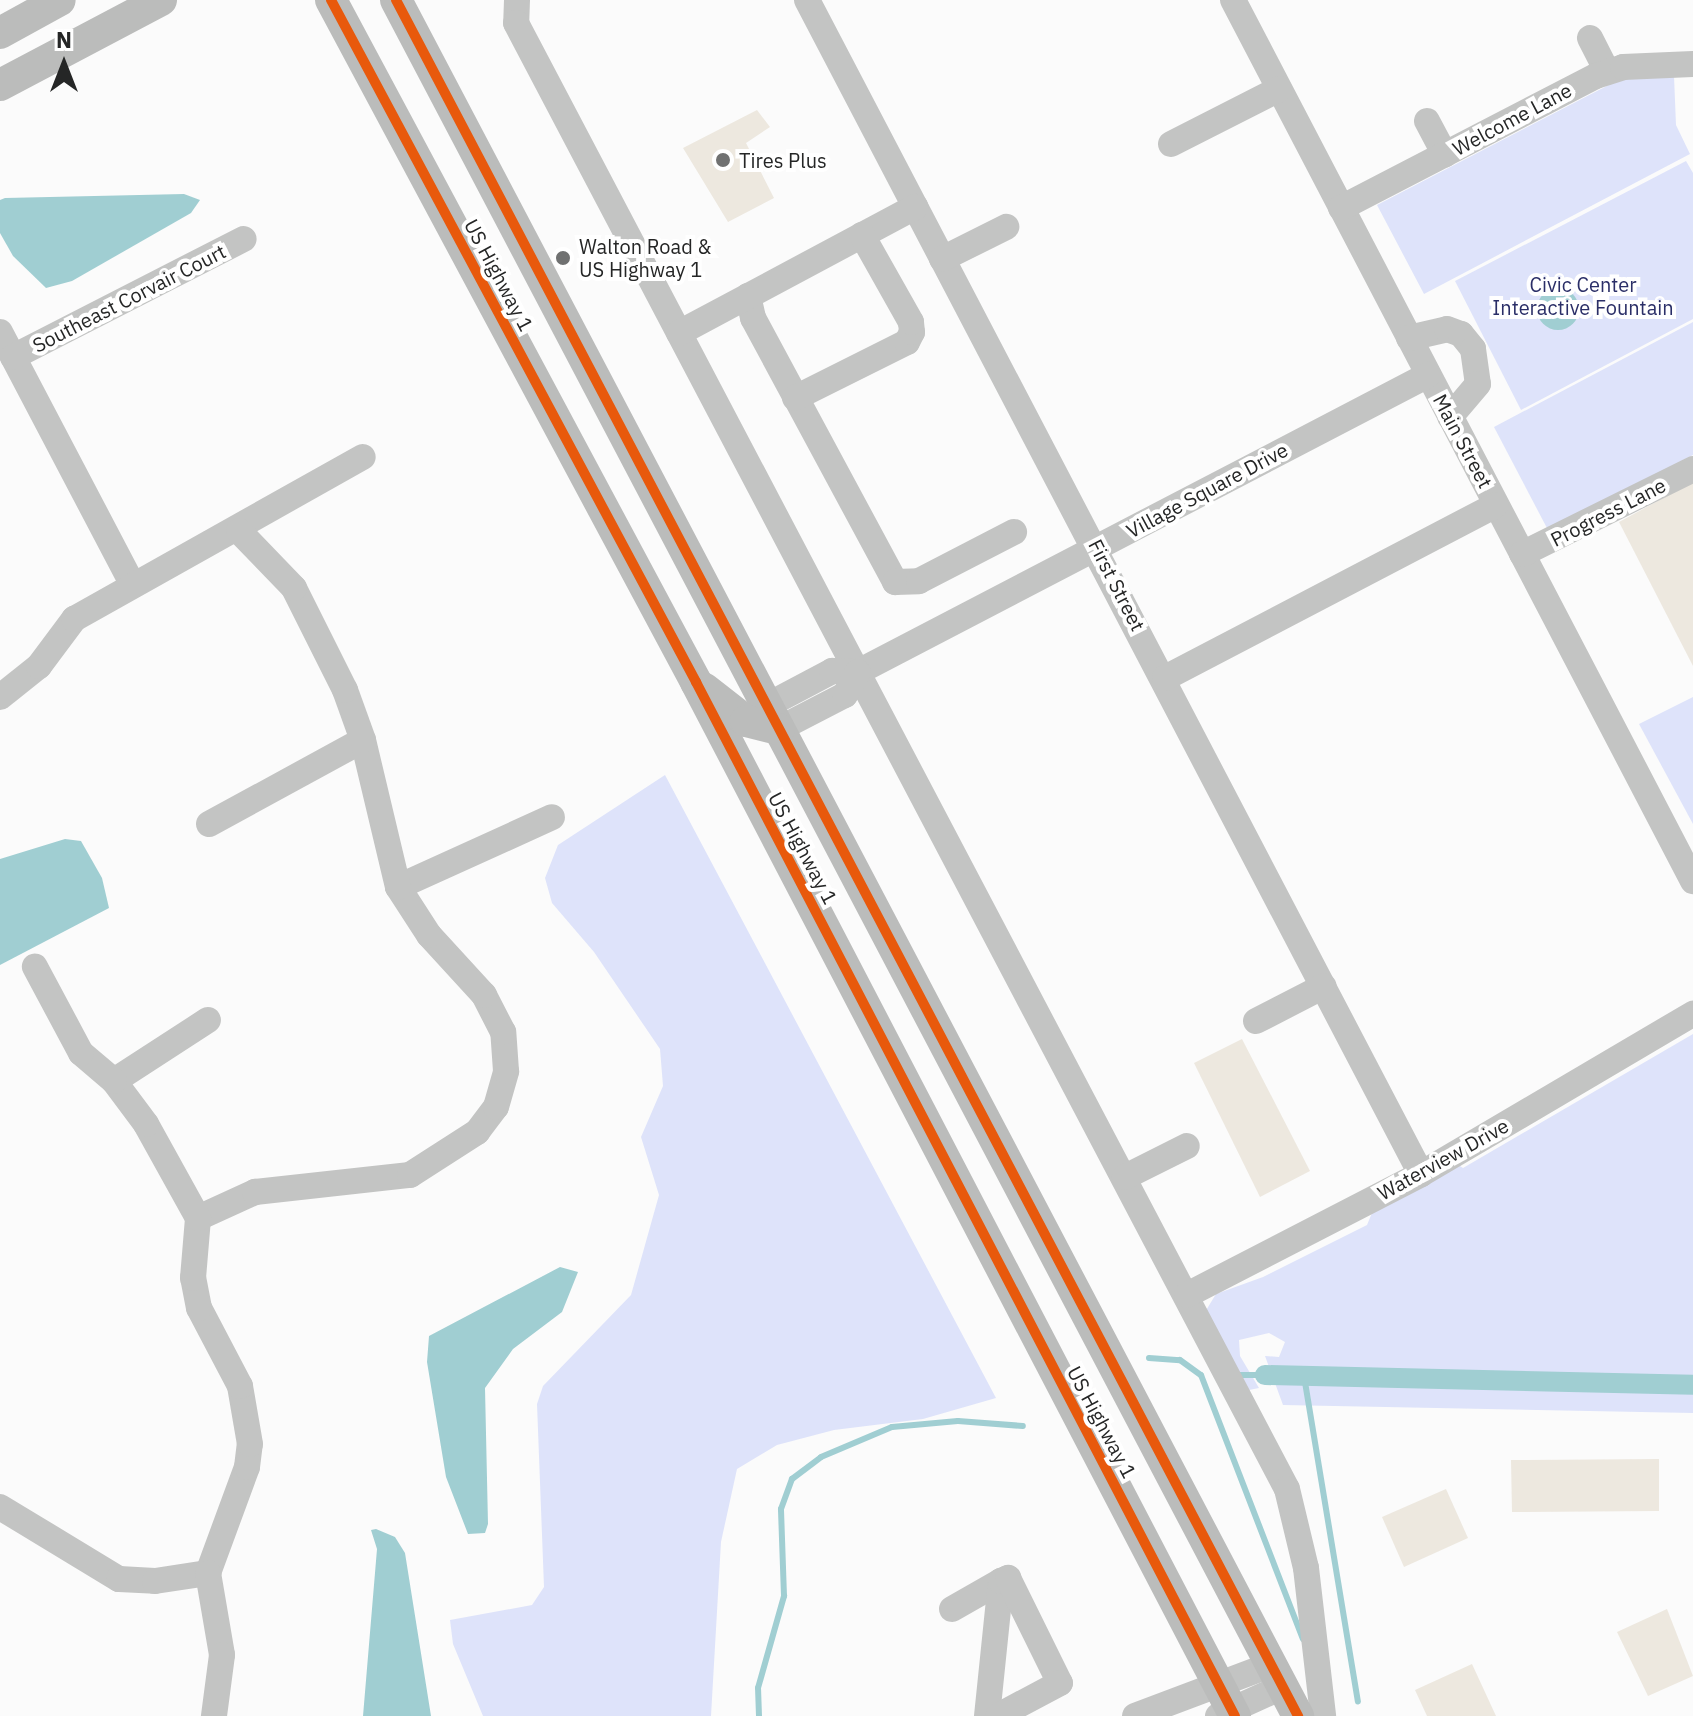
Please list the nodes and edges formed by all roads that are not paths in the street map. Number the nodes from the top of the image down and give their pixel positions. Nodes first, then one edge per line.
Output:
1 (60, 0) edge
2 (161, 0) edge
3 (331, 0) edge
4 (396, 0) edge
5 (517, 0) edge
6 (807, 0) edge
7 (1233, 0) edge
8 (15, 17) edge
9 (1590, 38) dead end
10 (1693, 64) edge
11 (1607, 72) junction
12 (0, 85) edge
13 (1279, 89) junction
14 (1427, 121) dead end
15 (1171, 144) dead end
16 (1445, 155) junction
17 (915, 207) junction
18 (1341, 208) junction
19 (1006, 227) dead end
20 (862, 235) junction
21 (244, 239) dead end
22 (942, 259) junction
23 (748, 296) junction
24 (0, 332) edge
25 (679, 333) junction
26 (1409, 338) junction
27 (13, 357) junction
28 (1428, 375) junction
29 (795, 398) junction
30 (1450, 417) junction
31 (363, 457) dead end
32 (1693, 469) edge
33 (1496, 505) junction
34 (239, 531) junction
35 (1014, 532) dead end
36 (1098, 548) junction
37 (1522, 554) junction
38 (132, 583) junction
39 (858, 672) junction
40 (1165, 678) junction
41 (696, 682) junction
42 (0, 697) edge
43 (773, 717) junction
44 (363, 740) junction
45 (552, 817) dead end
46 (209, 824) dead end
47 (1693, 881) edge
48 (398, 887) junction
49 (35, 967) dead end
50 (1324, 986) junction
51 (1693, 1014) edge
52 (208, 1020) dead end
53 (1256, 1021) dead end
54 (114, 1081) junction
55 (1187, 1146) dead end
56 (1421, 1174) junction
57 (1125, 1177) junction
58 (198, 1218) junction
59 (1187, 1295) junction
60 (3, 1513) edge
61 (208, 1573) junction
62 (1001, 1581) junction
63 (952, 1609) dead end
64 (1276, 1676) junction
65 (1226, 1707) edge
66 (214, 1716) edge
67 (987, 1716) edge
68 (998, 1716) edge
69 (1135, 1716) edge
70 (1298, 1716) edge
71 (1323, 1716) edge

1 - 8 main road
2 - 12 main road
3 - 41 main road, US Highway 1
4 - 43 main road, US Highway 1
5 - 25 street
6 - 17 street, First Street
7 - 13 street, Main Street
9 - 11 street
10 - 11 street, Welcome Lane
11 - 16 street, Welcome Lane
13 - 15 street
13 - 18 street, Main Street
14 - 16 street
16 - 18 street, Welcome Lane
17 - 20 street
17 - 22 street, First Street
18 - 26 street, Main Street
19 - 22 street
20 - 23 street
20 - 29 street
21 - 27 street, Southeast Corvair Court
22 - 36 street, First Street
23 - 25 street
23 - 29 street
24 - 27 street
25 - 39 street
26 - 28 street, Main Street
26 - 30 street
27 - 38 street
28 - 30 street, Main Street
28 - 36 street, Village Square Drive
29 - 35 street
30 - 33 street, Main Street
31 - 34 street
32 - 37 street, Progress Lane
33 - 37 street, Main Street
33 - 40 street
34 - 38 street
34 - 44 street
36 - 39 street, Village Square Drive
36 - 40 street, First Street
37 - 47 street, Main Street
38 - 42 street
39 - 43 street, Village Square Drive
39 - 57 street
40 - 50 street, First Street
41 - 43 main road
41 - 65 main road, US Highway 1
43 - 64 main road, US Highway 1
44 - 46 street
44 - 48 street
45 - 48 street
48 - 58 street
49 - 54 street
50 - 53 street
50 - 56 street, First Street
51 - 56 street, Waterview Drive
52 - 54 street
54 - 58 street
55 - 57 street
56 - 59 street, Waterview Drive
57 - 59 street
58 - 61 street
59 - 71 street
60 - 61 street
61 - 66 street
62 - 63 street
62 - 67 street
62 - 68 street
64 - 65 street
64 - 70 main road, US Highway 1
65 - 69 street

